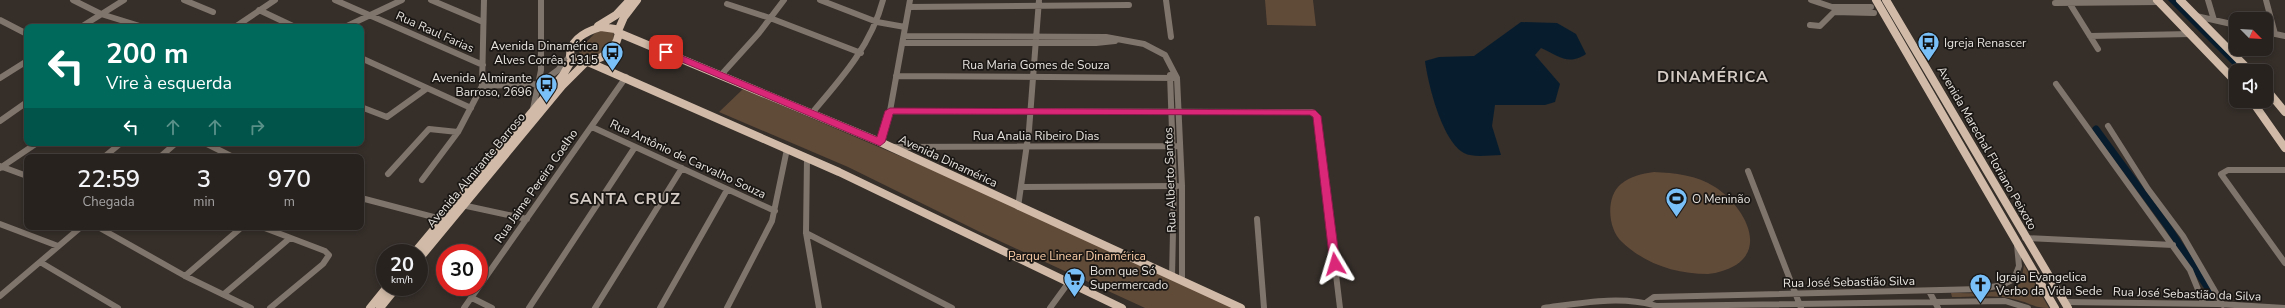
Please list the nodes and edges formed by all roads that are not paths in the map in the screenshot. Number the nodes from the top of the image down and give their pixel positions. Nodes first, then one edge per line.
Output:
1 (73, 0) edge
2 (124, 0) edge
3 (184, 0) edge
4 (274, 0) edge
5 (335, 0) edge
6 (402, 0) edge
7 (431, 0) edge
8 (484, 0) edge
9 (541, 0) edge
10 (630, 0) edge
11 (637, 0) edge
12 (784, 0) edge
13 (820, 0) edge
14 (883, 0) edge
15 (910, 0) edge
16 (1166, 0) edge
17 (1811, 0) edge
18 (1876, 0) edge
19 (1886, 0) edge
20 (2180, 0) edge
21 (2208, 0) edge
22 (2266, 0) edge
23 (2158, 1) edge
24 (1039, 3) edge
25 (2055, 3) dead end
26 (727, 4) dead end
27 (2070, 4) junction
28 (1129, 5) dead end
29 (909, 7) junction
30 (1871, 7) dead end
31 (259, 10) junction
32 (213, 12) dead end
33 (1874, 13) dead end
34 (101, 14) junction
35 (370, 15) junction
36 (2196, 16) junction
37 (770, 18) junction
38 (0, 20) edge
39 (2214, 20) junction
40 (483, 22) junction
41 (877, 22) junction
42 (2229, 23) edge
43 (86, 24) edge
44 (136, 24) edge
45 (239, 24) edge
46 (289, 24) edge
47 (351, 24) edge
48 (1810, 25) dead end
49 (905, 26) junction
50 (592, 29) junction
51 (24, 32) edge
52 (619, 32) junction
53 (2191, 34) junction
54 (2275, 34) joint
55 (904, 36) junction
56 (2090, 36) junction
57 (2285, 36) edge
58 (1171, 37) dead end
59 (1036, 40) junction
60 (903, 43) junction
61 (2098, 49) dead end
62 (861, 53) junction
63 (572, 57) junction
64 (364, 59) edge
65 (587, 62) junction
66 (24, 63) edge
67 (2243, 64) edge
68 (483, 65) junction
69 (1173, 70) junction
70 (721, 75) junction
71 (2229, 75) edge
72 (896, 76) junction
73 (1034, 76) junction
74 (626, 77) junction
75 (0, 78) edge
76 (1169, 78) junction
77 (1177, 78) junction
78 (539, 84) junction
79 (2056, 84) dead end
80 (482, 86) junction
81 (426, 89) junction
82 (2273, 97) edge
83 (24, 105) edge
84 (471, 108) junction
85 (2257, 108) edge
86 (2283, 108) edge
87 (364, 109) edge
88 (533, 109) junction
89 (1031, 110) junction
90 (1170, 110) junction
91 (1178, 110) junction
92 (890, 111) junction
93 (811, 114) junction
94 (0, 121) edge
95 (2108, 126) dead end
96 (592, 127) junction
97 (458, 132) junction
98 (880, 142) junction
99 (32, 146) edge
100 (117, 146) edge
101 (173, 146) edge
102 (211, 146) edge
103 (1180, 146) junction
104 (635, 147) junction
105 (1027, 147) junction
106 (1172, 147) junction
107 (892, 148) junction
108 (2285, 148) edge
109 (787, 149) junction
110 (108, 154) edge
111 (163, 154) edge
112 (227, 154) edge
113 (807, 158) junction
114 (1, 167) edge
115 (682, 168) junction
116 (2285, 170) edge
117 (1748, 171) dead end
118 (388, 174) dead end
119 (24, 175) edge
120 (422, 180) dead end
121 (1174, 186) junction
122 (1182, 186) junction
123 (1023, 187) junction
124 (727, 190) junction
125 (364, 199) edge
126 (462, 205) junction
127 (1018, 207) junction
128 (775, 212) junction
129 (441, 219) junction
130 (526, 219) junction
131 (1257, 219) dead end
132 (0, 224) edge
133 (77, 230) edge
134 (103, 230) edge
135 (239, 230) edge
136 (270, 230) edge
137 (806, 233) junction
138 (290, 238) junction
139 (2025, 238) junction
140 (1173, 242) junction
141 (1183, 242) junction
142 (421, 244) edge
143 (2017, 245) junction
144 (2173, 245) junction
145 (58, 246) junction
146 (428, 248) edge
147 (40, 262) junction
148 (2285, 263) edge
149 (185, 276) junction
150 (1172, 277) junction
151 (1182, 281) junction
152 (1069, 282) junction
153 (1929, 291) junction
154 (224, 294) junction
155 (1795, 294) junction
156 (1805, 294) junction
157 (1753, 295) junction
158 (0, 296) edge
159 (380, 296) edge
160 (390, 296) edge
161 (472, 298) junction
162 (1647, 302) junction
163 (1758, 304) junction
164 (2204, 304) junction
165 (1614, 305) edge
166 (1936, 305) edge
167 (2066, 305) edge
168 (1800, 306) edge
169 (1810, 306) edge
170 (2221, 306) edge
171 (118, 308) edge
172 (251, 308) edge
173 (270, 308) edge
174 (370, 308) edge
175 (380, 308) edge
176 (464, 308) edge
177 (492, 308) edge
178 (530, 308) edge
179 (595, 308) edge
180 (660, 308) edge
181 (726, 308) edge
182 (819, 308) edge
183 (952, 308) edge
184 (1050, 308) edge
185 (1122, 308) edge
186 (1241, 308) edge
187 (1264, 308) edge
188 (1340, 308) edge
189 (1544, 308) edge
190 (2028, 308) edge
191 (2055, 308) edge
192 (2285, 308) edge

1 - 34 street
2 - 34 street
3 - 32 street
4 - 31 street
5 - 35 street, Rua Raul Farias
6 - 35 street
7 - 40 street
8 - 40 street
9 - 78 street
10 - 50 main road, Avenida Almirante Barroso
11 - 52 main road, Avenida Almirante Barroso
12 - 37 street
13 - 41 street
14 - 41 street
15 - 29 street
16 - 58 street
17 - 30 street
18 - 143 main road, Avenida Marechal Floriano Peixoto
19 - 139 main road, Avenida Marechal Floriano Peixoto
20 - 36 main road
21 - 39 street
22 - 54 street
23 - 27 street
23 - 53 main road
24 - 28 street
24 - 29 street
24 - 59 street
25 - 27 street
26 - 37 street
27 - 56 street
29 - 49 street
31 - 45 street
31 - 46 street
33 - 48 street
34 - 43 street
34 - 44 street
35 - 47 street
35 - 68 street, Rua Raul Farias
36 - 39 street
36 - 67 main road
37 - 62 street
37 - 70 street
38 - 51 street
39 - 42 street
40 - 68 street
41 - 49 street
41 - 62 street
49 - 55 street
50 - 52 main road, Avenida Dinamérica
50 - 63 main road, Avenida Almirante Barroso
52 - 65 main road, Avenida Almirante Barroso
52 - 70 main road, Avenida Dinamérica
53 - 56 street
53 - 71 main road
54 - 57 street
55 - 59 street
55 - 60 street
56 - 61 street
59 - 60 street
59 - 69 street
59 - 73 street
60 - 72 street
62 - 93 street
63 - 65 main road
63 - 78 street
63 - 88 main road, Avenida Almirante Barroso
64 - 81 street
65 - 74 main road
65 - 126 main road, Avenida Almirante Barroso
66 - 75 street
68 - 80 street
69 - 76 street
69 - 77 street
70 - 93 main road, Avenida Dinamérica
72 - 73 street, Rua Maria Gomes de Souza
72 - 92 street
73 - 76 street, Rua Maria Gomes de Souza
73 - 89 street
74 - 96 street, Rua Jaime Pereira Coelho
74 - 109 main road
76 - 77 street, Rua Maria Gomes de Souza
76 - 90 street
77 - 91 street, Rua Alberto Santos
78 - 80 street
78 - 88 street
79 - 144 street
80 - 84 street
81 - 84 street
81 - 87 street
82 - 86 main road
83 - 94 street
84 - 97 street
85 - 108 main road
88 - 129 main road, Avenida Almirante Barroso
89 - 90 street
89 - 92 street
89 - 105 street
90 - 91 street
90 - 106 street
91 - 103 street, Rua Alberto Santos
91 - 188 street
92 - 98 street
93 - 98 main road, Avenida Dinamérica
95 - 170 street
96 - 104 street, Rua Antônio de Carvalho Souza
96 - 130 street, Rua Jaime Pereira Coelho
97 - 118 street
97 - 120 street
98 - 107 main road, Avenida Dinamérica
99 - 114 street
100 - 110 street
101 - 111 street
102 - 112 street
103 - 106 street, Rua Analia Ribeiro Dias
103 - 122 street, Rua Alberto Santos
104 - 115 street, Rua Antônio de Carvalho Souza
104 - 178 street
105 - 106 street, Rua Analia Ribeiro Dias
105 - 107 street, Rua Analia Ribeiro Dias
105 - 123 street
106 - 121 street
107 - 127 main road, Avenida Dinamérica
109 - 113 main road
109 - 128 street
113 - 137 street
113 - 152 main road
114 - 119 street
115 - 124 street, Rua Antônio de Carvalho Souza
115 - 179 street
116 - 148 street
117 - 155 street
121 - 122 street
121 - 123 street
121 - 140 street
122 - 141 street, Rua Alberto Santos
123 - 127 street
124 - 128 street, Rua Antônio de Carvalho Souza
124 - 180 street
125 - 129 street
126 - 130 street
126 - 146 main road, Avenida Almirante Barroso
127 - 150 main road, Avenida Dinamérica
128 - 181 street
129 - 142 main road, Avenida Almirante Barroso
130 - 161 street, Rua Jaime Pereira Coelho
131 - 187 street
132 - 145 street
133 - 145 street
134 - 149 street
135 - 149 street
136 - 138 street
137 - 182 street
137 - 183 street
138 - 154 street
138 - 173 street
139 - 144 street
139 - 167 main road, Avenida Marechal Floriano Peixoto
140 - 141 street
140 - 150 street
141 - 151 street, Rua Alberto Santos
143 - 153 street, Rua José Sebastião Silva
143 - 191 main road, Avenida Marechal Floriano Peixoto
144 - 164 street
145 - 147 street
147 - 158 street
147 - 171 street
149 - 154 street
150 - 151 main road, Avenida Dinamérica
151 - 186 main road, Avenida Dinamérica
152 - 184 street
152 - 185 main road
153 - 156 street, Rua José Sebastião Silva
153 - 166 street
154 - 172 street
155 - 156 street, Rua José Sebastião Silva
155 - 157 street, Rua José Sebastião Silva
155 - 168 street
156 - 169 street
157 - 162 street, Rua José Sebastião Silva
157 - 163 street
159 - 174 main road
160 - 175 main road
161 - 176 street, Rua Jaime Pereira Coelho
161 - 177 street
162 - 163 street, Rua José Sebastião Silva
162 - 165 street, Rua José Sebastião Silva
163 - 168 street, Rua José Sebastião Silva
164 - 167 street, Rua José Sebastião da Silva
164 - 170 street, Rua José Sebastião da Silva
165 - 189 street, Rua José Sebastião Silva
166 - 169 street, Rua José Sebastião Silva
166 - 190 street, Rua José Sebastião Silva
168 - 169 street, Rua José Sebastião Silva
170 - 192 street, Rua José Sebastião da Silva

